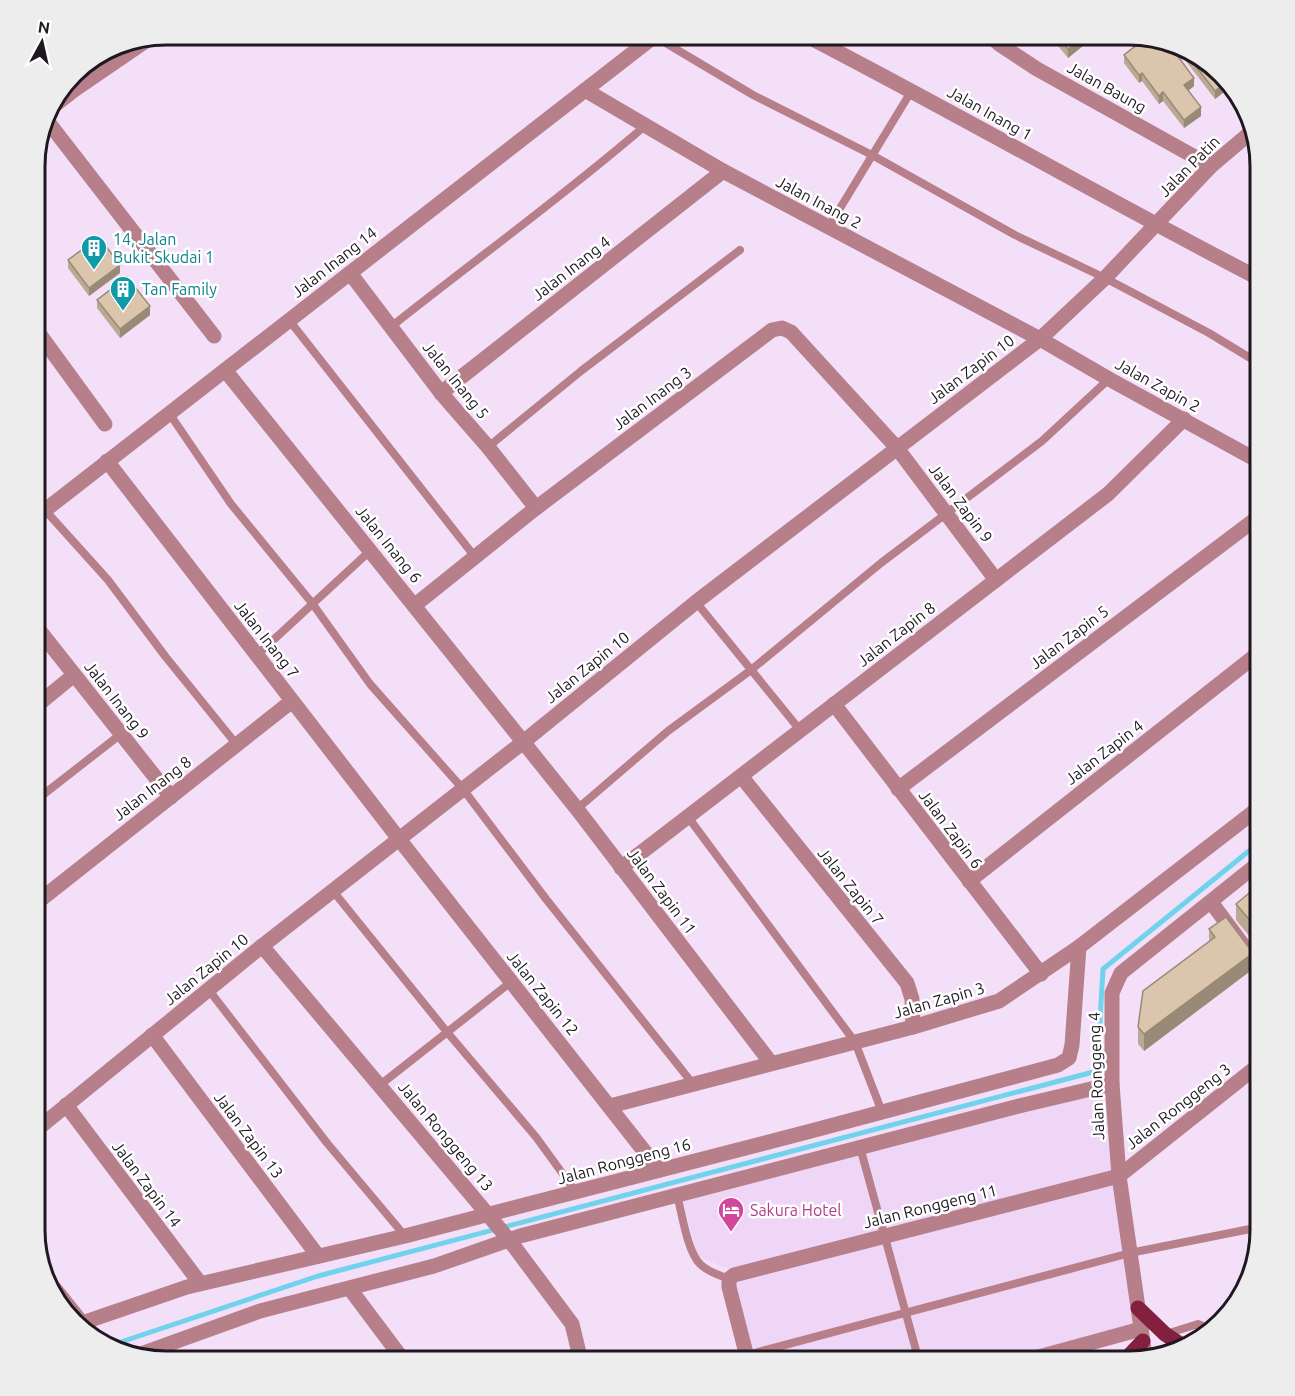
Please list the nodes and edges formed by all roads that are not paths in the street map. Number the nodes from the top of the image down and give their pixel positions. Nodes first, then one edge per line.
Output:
1 (642, 45) edge
2 (671, 45) edge
3 (824, 45) edge
4 (1001, 45) edge
5 (134, 49) edge
6 (585, 90) junction
7 (912, 90) junction
8 (67, 96) edge
9 (646, 125) junction
10 (52, 126) edge
11 (1246, 136) edge
12 (872, 155) junction
13 (1211, 166) junction
14 (723, 171) junction
15 (1156, 225) junction
16 (828, 228) junction
17 (740, 250) dead end
18 (350, 273) junction
19 (1250, 274) edge
20 (1105, 278) junction
21 (289, 320) junction
22 (392, 326) junction
23 (214, 336) dead end
24 (1040, 339) junction
25 (45, 342) edge
26 (1250, 358) edge
27 (225, 370) junction
28 (1109, 379) junction
29 (441, 393) junction
30 (169, 413) junction
31 (1184, 419) junction
32 (105, 424) dead end
33 (488, 447) junction
34 (897, 448) junction
35 (1250, 456) edge
36 (108, 462) junction
37 (536, 508) junction
38 (45, 510) edge
39 (946, 513) junction
40 (45, 519) edge
41 (1250, 523) edge
42 (371, 550) junction
43 (475, 557) junction
44 (996, 580) junction
45 (696, 602) junction
46 (312, 603) junction
47 (415, 605) junction
48 (45, 638) edge
49 (257, 655) junction
50 (1250, 660) edge
51 (751, 670) junction
52 (74, 675) junction
53 (45, 698) edge
54 (292, 701) junction
55 (834, 704) junction
56 (800, 730) junction
57 (121, 734) junction
58 (522, 743) junction
59 (237, 745) junction
60 (741, 776) junction
61 (463, 789) junction
62 (898, 789) junction
63 (45, 793) edge
64 (171, 797) junction
65 (577, 809) junction
66 (1250, 815) edge
67 (688, 817) junction
68 (399, 839) junction
69 (621, 868) junction
70 (1250, 870) edge
71 (969, 881) junction
72 (333, 891) junction
73 (45, 896) edge
74 (1211, 902) junction
75 (262, 946) junction
76 (1079, 947) junction
77 (1250, 955) edge
78 (1041, 974) junction
79 (511, 982) junction
80 (208, 990) junction
81 (913, 1027) junction
82 (447, 1032) junction
83 (152, 1035) junction
84 (855, 1042) junction
85 (771, 1064) junction
86 (1250, 1072) edge
87 (693, 1084) junction
88 (1112, 1084) junction
89 (381, 1085) junction
90 (66, 1105) junction
91 (610, 1106) junction
92 (882, 1112) junction
93 (45, 1122) edge
94 (860, 1147) junction
95 (659, 1170) junction
96 (1119, 1176) junction
97 (576, 1192) junction
98 (677, 1195) junction
99 (487, 1214) junction
100 (1250, 1229) edge
101 (405, 1236) junction
102 (885, 1236) junction
103 (510, 1241) junction
104 (1130, 1253) junction
105 (318, 1256) junction
106 (729, 1279) junction
107 (200, 1283) junction
108 (350, 1289) junction
109 (1138, 1308) junction
110 (907, 1312) junction
111 (87, 1322) edge
112 (1203, 1326) edge
113 (1165, 1334) junction
114 (1142, 1335) junction
115 (1177, 1342) edge
116 (152, 1350) edge
117 (1144, 1350) edge
118 (396, 1351) edge
119 (578, 1351) edge
120 (746, 1351) edge
121 (772, 1351) edge
122 (916, 1351) edge
123 (1072, 1351) edge
124 (1131, 1351) edge

1 - 6 street, Jalan Inang 14
2 - 12 lane
3 - 7 street, Jalan Inang 1
4 - 13 street, Jalan Baung
5 - 8 street
6 - 9 street, Jalan Inang 2
6 - 18 street, Jalan Inang 14
7 - 12 lane
7 - 15 street, Jalan Inang 1
9 - 14 street, Jalan Inang 2
9 - 22 lane
10 - 23 street
11 - 13 street, Jalan Patin
12 - 16 lane
12 - 20 lane
13 - 15 street, Jalan Patin
14 - 16 street, Jalan Inang 2
14 - 29 street, Jalan Inang 4
15 - 19 street, Jalan Inang 1
15 - 20 street, Jalan Zapin 10
16 - 24 street, Jalan Inang 2
17 - 33 lane
18 - 21 street, Jalan Inang 14
18 - 22 street, Jalan Inang 5
20 - 24 street, Jalan Zapin 10
20 - 26 lane
21 - 27 street, Jalan Inang 14
21 - 43 lane
22 - 29 street, Jalan Inang 5
24 - 28 street, Jalan Zapin 2
24 - 34 street, Jalan Zapin 10
25 - 32 street
27 - 30 street, Jalan Inang 14
27 - 42 street, Jalan Inang 6
28 - 31 street, Jalan Zapin 2
28 - 39 lane
29 - 33 street, Jalan Inang 5
30 - 36 street, Jalan Inang 14
30 - 46 lane
31 - 35 street, Jalan Zapin 2
31 - 44 street, Jalan Zapin 8
33 - 37 street, Jalan Inang 5
34 - 37 street, Jalan Inang 3
34 - 39 street, Jalan Zapin 9
34 - 45 street, Jalan Zapin 10
36 - 38 street, Jalan Inang 14
36 - 49 street, Jalan Inang 7
37 - 43 street, Jalan Inang 3
39 - 44 street, Jalan Zapin 9
39 - 51 lane
40 - 59 lane
41 - 62 street, Jalan Zapin 5
42 - 46 lane
42 - 47 street, Jalan Inang 6
43 - 47 street, Jalan Inang 3
44 - 55 street, Jalan Zapin 8
45 - 51 lane
45 - 58 street, Jalan Zapin 10
46 - 49 lane
46 - 61 lane
47 - 58 street, Jalan Inang 6
48 - 52 street, Jalan Inang 9
49 - 54 street, Jalan Inang 7
50 - 71 street, Jalan Zapin 4
51 - 56 lane
51 - 65 lane
52 - 53 street
52 - 57 street, Jalan Inang 9
54 - 59 street, Jalan Inang 8
54 - 68 street, Jalan Inang 7
55 - 56 street, Jalan Zapin 8
55 - 62 street, Jalan Zapin 6
56 - 60 street, Jalan Zapin 8
57 - 63 lane
57 - 64 street, Jalan Inang 9
58 - 61 street, Jalan Zapin 10
58 - 65 street, Jalan Zapin 11
59 - 64 street, Jalan Inang 8
60 - 67 street, Jalan Zapin 8
60 - 81 street, Jalan Zapin 7
61 - 68 street, Jalan Zapin 10
61 - 87 lane
62 - 71 street, Jalan Zapin 6
64 - 73 street, Jalan Inang 8
65 - 69 street, Jalan Zapin 11
66 - 76 street, Jalan Zapin 3
67 - 69 street, Jalan Zapin 8
67 - 84 lane
68 - 72 street, Jalan Zapin 10
68 - 79 street, Jalan Zapin 12
69 - 85 street, Jalan Zapin 11
70 - 74 street, Jalan Ronggeng 4
71 - 78 street, Jalan Zapin 6
72 - 75 street, Jalan Zapin 10
72 - 82 lane
74 - 77 street
74 - 88 street, Jalan Ronggeng 4
75 - 80 street, Jalan Zapin 10
75 - 89 street, Jalan Ronggeng 13
76 - 78 street, Jalan Zapin 3
76 - 92 street, Jalan Ronggeng 16
78 - 81 street, Jalan Zapin 3
79 - 82 lane
79 - 91 street, Jalan Zapin 12
80 - 83 street, Jalan Zapin 10
80 - 101 lane
81 - 84 street, Jalan Zapin 3
82 - 89 lane
82 - 97 lane
83 - 90 street, Jalan Zapin 10
83 - 105 street, Jalan Zapin 13
84 - 85 street, Jalan Zapin 3
84 - 92 lane
85 - 87 street, Jalan Zapin 3
86 - 96 street, Jalan Ronggeng 3
87 - 91 street, Jalan Zapin 3
88 - 94 street
88 - 96 street, Jalan Ronggeng 4
89 - 99 street, Jalan Ronggeng 13
90 - 93 street, Jalan Zapin 10
90 - 107 street, Jalan Zapin 14
91 - 95 street, Jalan Zapin 12
92 - 95 street, Jalan Ronggeng 16
94 - 98 street
94 - 102 lane
95 - 97 street, Jalan Ronggeng 16
96 - 102 street, Jalan Ronggeng 11
96 - 104 street, Jalan Ronggeng 4
97 - 99 street, Jalan Ronggeng 16
98 - 103 street
98 - 106 lane
99 - 101 street, Jalan Ronggeng 16
99 - 103 street, Jalan Ronggeng 13
100 - 104 lane
101 - 105 street, Jalan Ronggeng 16
102 - 106 street, Jalan Ronggeng 11
102 - 110 lane
103 - 108 street
103 - 119 street, Jalan Ronggeng 13
104 - 109 street, Jalan Ronggeng 4
104 - 110 lane
105 - 107 street, Jalan Ronggeng 16
106 - 120 street
107 - 111 street, Jalan Ronggeng 16
108 - 116 street
108 - 118 street
109 - 113 main road
109 - 114 street, Jalan Ronggeng 4
110 - 121 lane
110 - 122 lane
112 - 113 lane
113 - 115 main road
114 - 117 street, Jalan Ronggeng 4
114 - 123 street
114 - 124 main road

